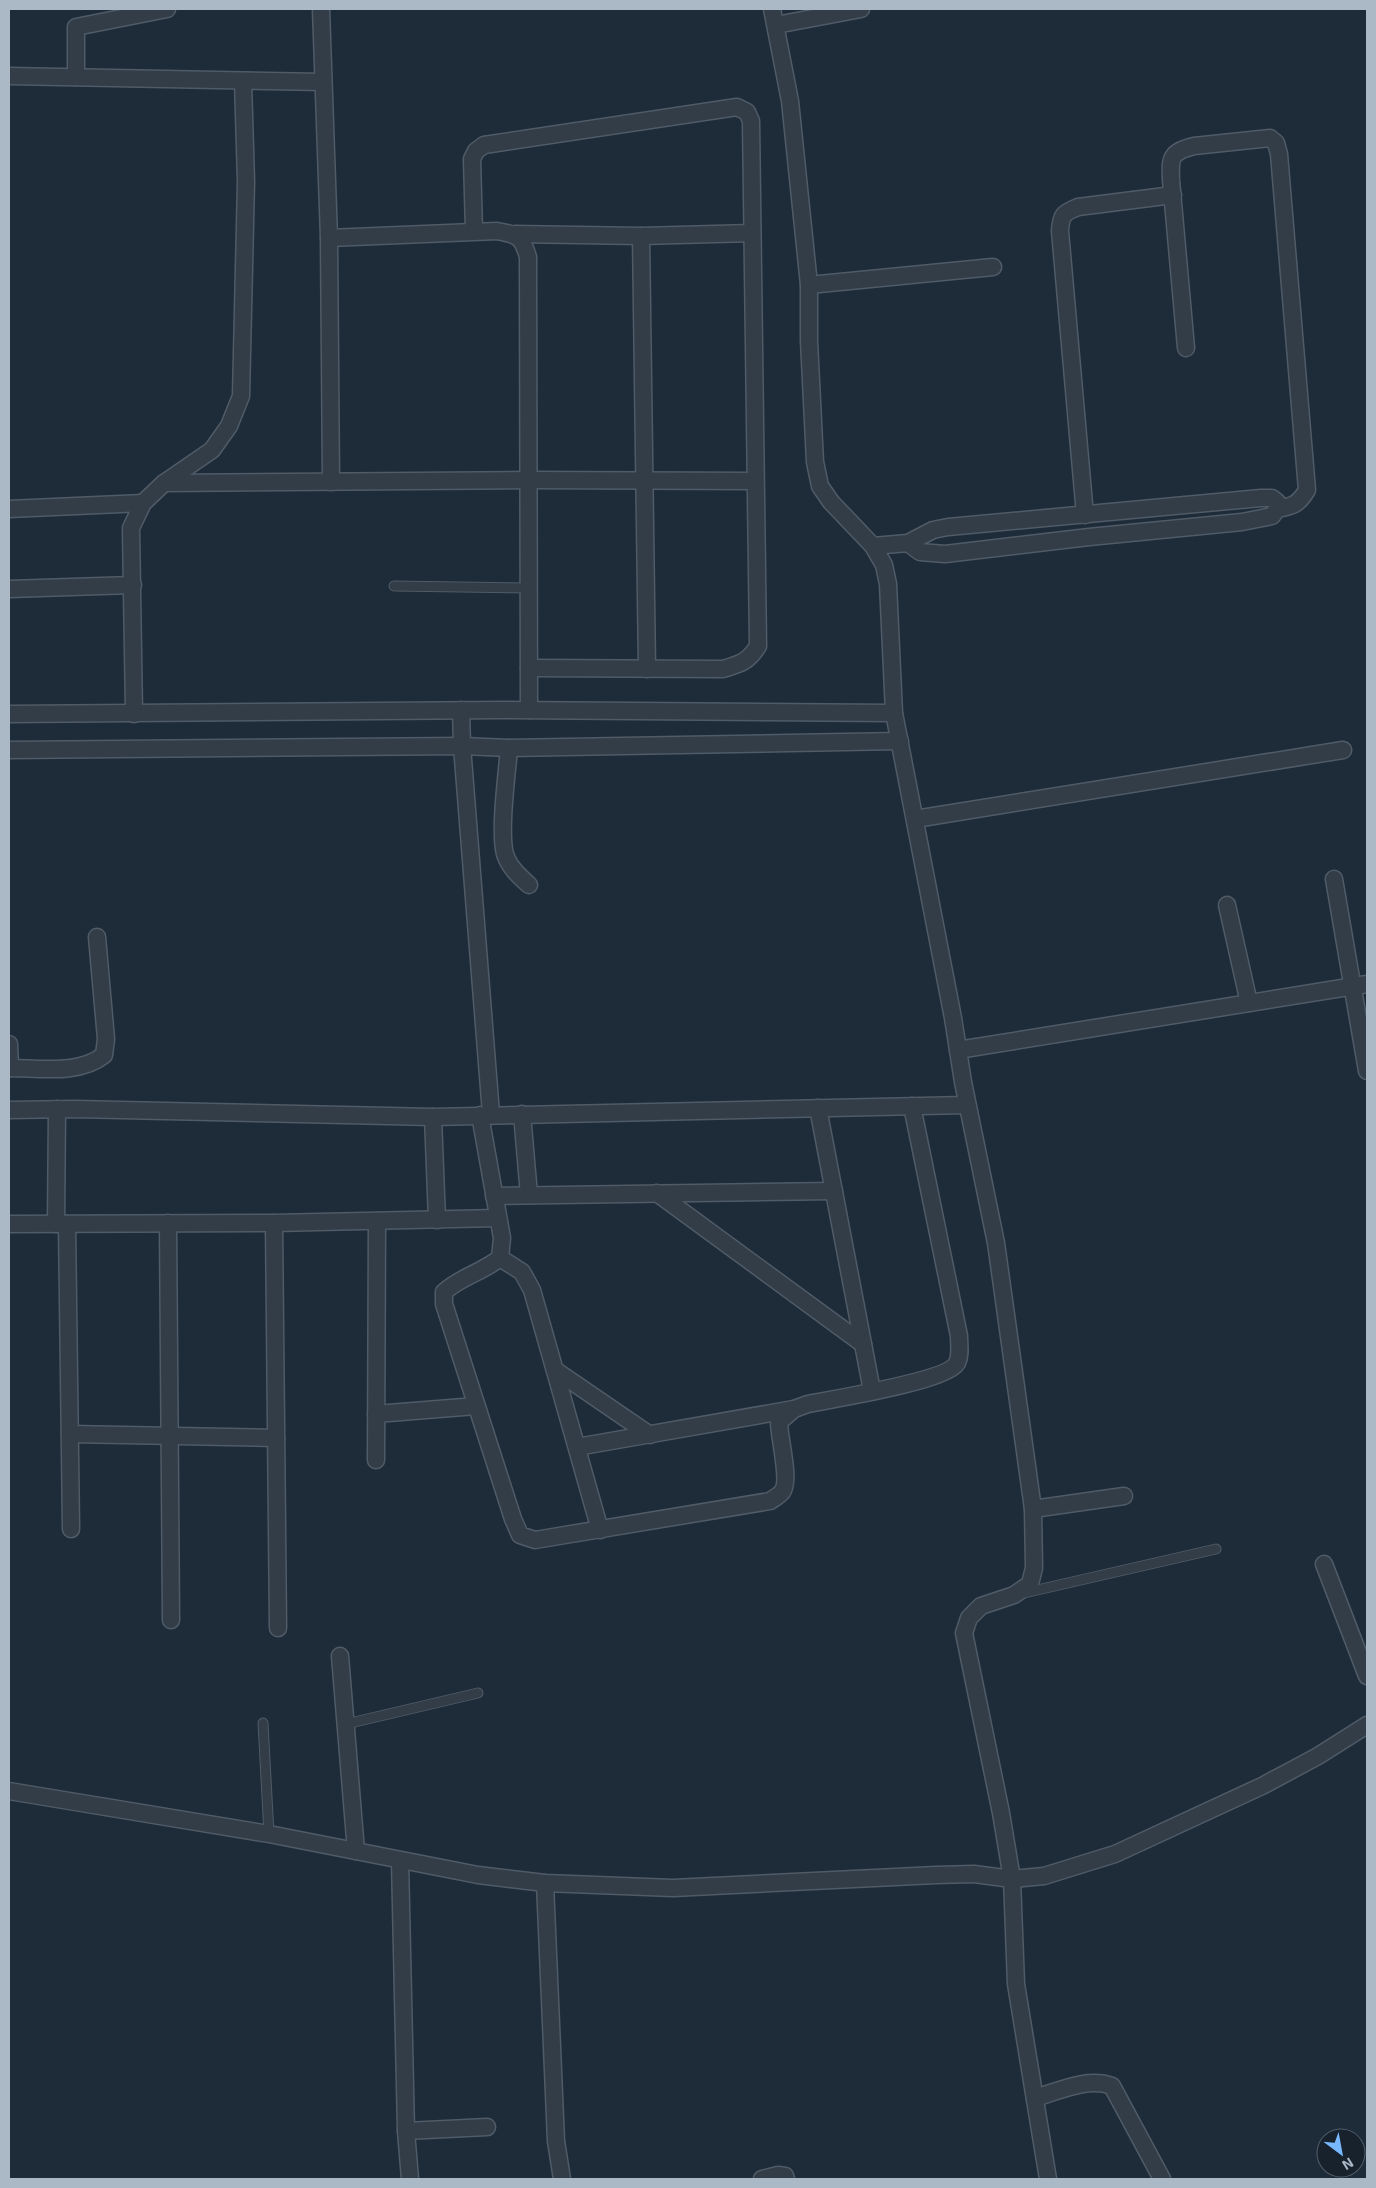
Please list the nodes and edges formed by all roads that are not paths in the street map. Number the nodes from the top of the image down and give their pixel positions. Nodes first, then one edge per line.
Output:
1 (167, 9) edge
2 (321, 9) edge
3 (772, 9) edge
4 (861, 9) edge
5 (776, 25) junction
6 (9, 76) edge
7 (76, 77) junction
8 (243, 81) junction
9 (323, 82) junction
10 (1172, 195) junction
11 (474, 231) junction
12 (515, 234) junction
13 (752, 234) junction
14 (641, 236) junction
15 (329, 238) junction
16 (993, 267) dead end
17 (809, 285) junction
18 (1186, 348) dead end
19 (528, 480) junction
20 (643, 480) junction
21 (755, 481) junction
22 (331, 482) junction
23 (164, 483) junction
24 (143, 503) junction
25 (9, 509) edge
26 (1277, 509) junction
27 (1084, 515) junction
28 (908, 543) junction
29 (873, 546) junction
30 (132, 585) junction
31 (394, 586) dead end
32 (529, 588) junction
33 (9, 589) edge
34 (529, 668) junction
35 (646, 669) junction
36 (461, 710) junction
37 (529, 710) junction
38 (9, 714) edge
39 (134, 714) junction
40 (894, 714) junction
41 (900, 742) junction
42 (462, 746) junction
43 (509, 748) junction
44 (9, 750) edge
45 (1343, 750) dead end
46 (915, 819) junction
47 (1334, 879) dead end
48 (528, 884) dead end
49 (1227, 905) dead end
50 (97, 937) dead end
51 (1359, 985) edge
52 (1249, 1003) junction
53 (9, 1044) edge
54 (958, 1050) junction
55 (9, 1068) edge
56 (1367, 1071) edge
57 (967, 1105) junction
58 (912, 1106) junction
59 (818, 1108) junction
60 (57, 1109) junction
61 (9, 1110) edge
62 (522, 1114) junction
63 (486, 1115) junction
64 (433, 1117) junction
65 (834, 1191) junction
66 (657, 1193) junction
67 (529, 1195) junction
68 (494, 1196) junction
69 (498, 1218) junction
70 (437, 1220) junction
71 (377, 1221) junction
72 (168, 1223) junction
73 (274, 1223) junction
74 (9, 1224) edge
75 (62, 1224) junction
76 (500, 1258) junction
77 (863, 1344) junction
78 (555, 1370) junction
79 (872, 1390) junction
80 (476, 1406) junction
81 (794, 1409) junction
82 (376, 1414) junction
83 (70, 1434) junction
84 (650, 1434) junction
85 (170, 1436) junction
86 (276, 1438) junction
87 (577, 1447) junction
88 (376, 1460) dead end
89 (1124, 1496) dead end
90 (1032, 1509) junction
91 (71, 1529) dead end
92 (600, 1530) junction
93 (1216, 1548) dead end
94 (1324, 1564) dead end
95 (1014, 1595) junction
96 (171, 1620) dead end
97 (278, 1628) dead end
98 (340, 1656) dead end
99 (1367, 1676) edge
100 (478, 1693) dead end
101 (263, 1723) dead end
102 (346, 1724) junction
103 (1367, 1725) edge
104 (9, 1791) edge
105 (269, 1834) junction
106 (356, 1851) junction
107 (400, 1861) junction
108 (1012, 1879) junction
109 (545, 1884) junction
110 (1035, 2098) junction
111 (487, 2127) dead end
112 (406, 2131) junction
113 (410, 2179) edge
114 (562, 2179) edge
115 (762, 2179) edge
116 (786, 2179) edge
117 (1048, 2179) edge
118 (1162, 2179) edge

1 - 7 street
2 - 9 street
3 - 5 street
4 - 5 street
5 - 17 street
6 - 7 street
7 - 8 street
8 - 9 street
8 - 23 street
9 - 15 street
10 - 18 street
10 - 26 street
10 - 27 street
11 - 12 street
11 - 13 street
11 - 15 street
12 - 14 street
12 - 19 street
13 - 14 street
13 - 21 street
14 - 20 street
15 - 22 street
16 - 17 street
17 - 29 street
19 - 20 street
19 - 22 street
19 - 32 street
20 - 21 street
20 - 35 street
21 - 35 street
22 - 23 street
23 - 24 street
24 - 25 street
24 - 30 street
26 - 27 street
26 - 28 street
27 - 28 street
28 - 29 street
29 - 40 street
30 - 33 street
30 - 39 street
31 - 32 lane
32 - 34 street
34 - 35 street
34 - 37 street
36 - 37 street
36 - 39 street
36 - 42 street
37 - 40 street
38 - 39 street
40 - 41 street
41 - 43 street
41 - 46 street
42 - 43 street
42 - 44 street
42 - 63 street
43 - 48 street
45 - 46 street
46 - 54 street
47 - 51 street
49 - 52 street
50 - 55 street
51 - 52 street
51 - 56 street
52 - 54 street
53 - 55 street
54 - 57 street
57 - 58 street
57 - 90 street
58 - 59 street
58 - 79 street
59 - 62 street
59 - 65 street
60 - 61 street
60 - 64 street
60 - 75 street
62 - 63 street
62 - 67 street
63 - 64 street
63 - 68 street
64 - 70 street
65 - 66 street
65 - 77 street
66 - 67 street
66 - 77 street
67 - 68 street
68 - 69 street
69 - 70 street
69 - 76 street
70 - 71 street
71 - 73 street
71 - 82 street
72 - 73 street
72 - 75 street
72 - 85 street
73 - 86 street
74 - 75 street
75 - 83 street
76 - 78 street
76 - 80 street
77 - 79 street
78 - 84 street
78 - 87 street
79 - 81 street
80 - 82 street
80 - 92 street
81 - 84 street
81 - 92 street
82 - 88 street
83 - 85 street
83 - 91 street
84 - 87 street
85 - 86 street
85 - 96 street
86 - 97 street
87 - 92 street
89 - 90 street
90 - 95 street
93 - 95 lane
94 - 99 street
95 - 108 street
98 - 102 street
100 - 102 lane
101 - 105 lane
102 - 106 street
103 - 108 street
104 - 105 street
105 - 106 street
106 - 107 street
107 - 109 street
107 - 112 street
108 - 109 street
108 - 110 street
109 - 114 street
110 - 117 street
110 - 118 street
111 - 112 street
112 - 113 street
115 - 116 street

